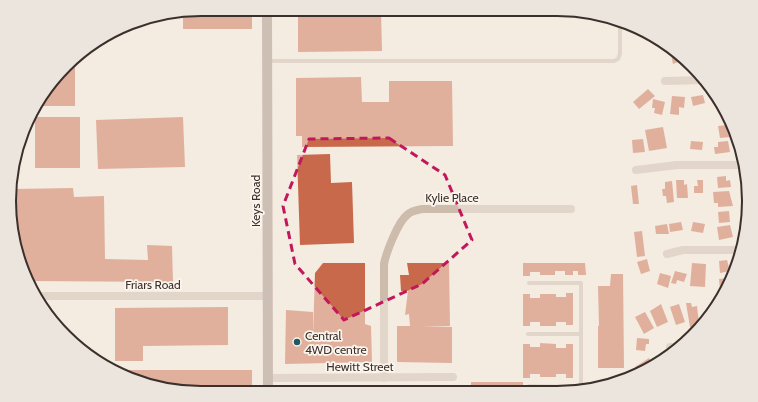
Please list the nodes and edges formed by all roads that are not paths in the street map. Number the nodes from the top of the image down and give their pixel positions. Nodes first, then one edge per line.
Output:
1 (267, 16) edge
2 (620, 27) edge
3 (267, 62) junction
4 (697, 80) edge
5 (665, 81) dead end
6 (738, 165) edge
7 (636, 170) dead end
8 (571, 209) dead end
9 (736, 250) edge
10 (667, 254) dead end
11 (529, 282) dead end
12 (42, 296) edge
13 (268, 296) junction
14 (528, 334) dead end
15 (581, 334) junction
16 (453, 377) dead end
17 (268, 378) junction
18 (384, 378) junction
19 (581, 384) edge
20 (268, 386) edge

1 - 3 street, Keys Road
2 - 3 lane
3 - 13 street, Keys Road
4 - 5 street
6 - 7 street
8 - 18 street, Kylie Place
9 - 10 street
11 - 15 lane
12 - 13 street, Friars Road
13 - 17 street, Keys Road
14 - 15 lane
15 - 19 lane
16 - 18 street, Hewitt Street
17 - 18 street, Hewitt Street
17 - 20 street, Keys Road

